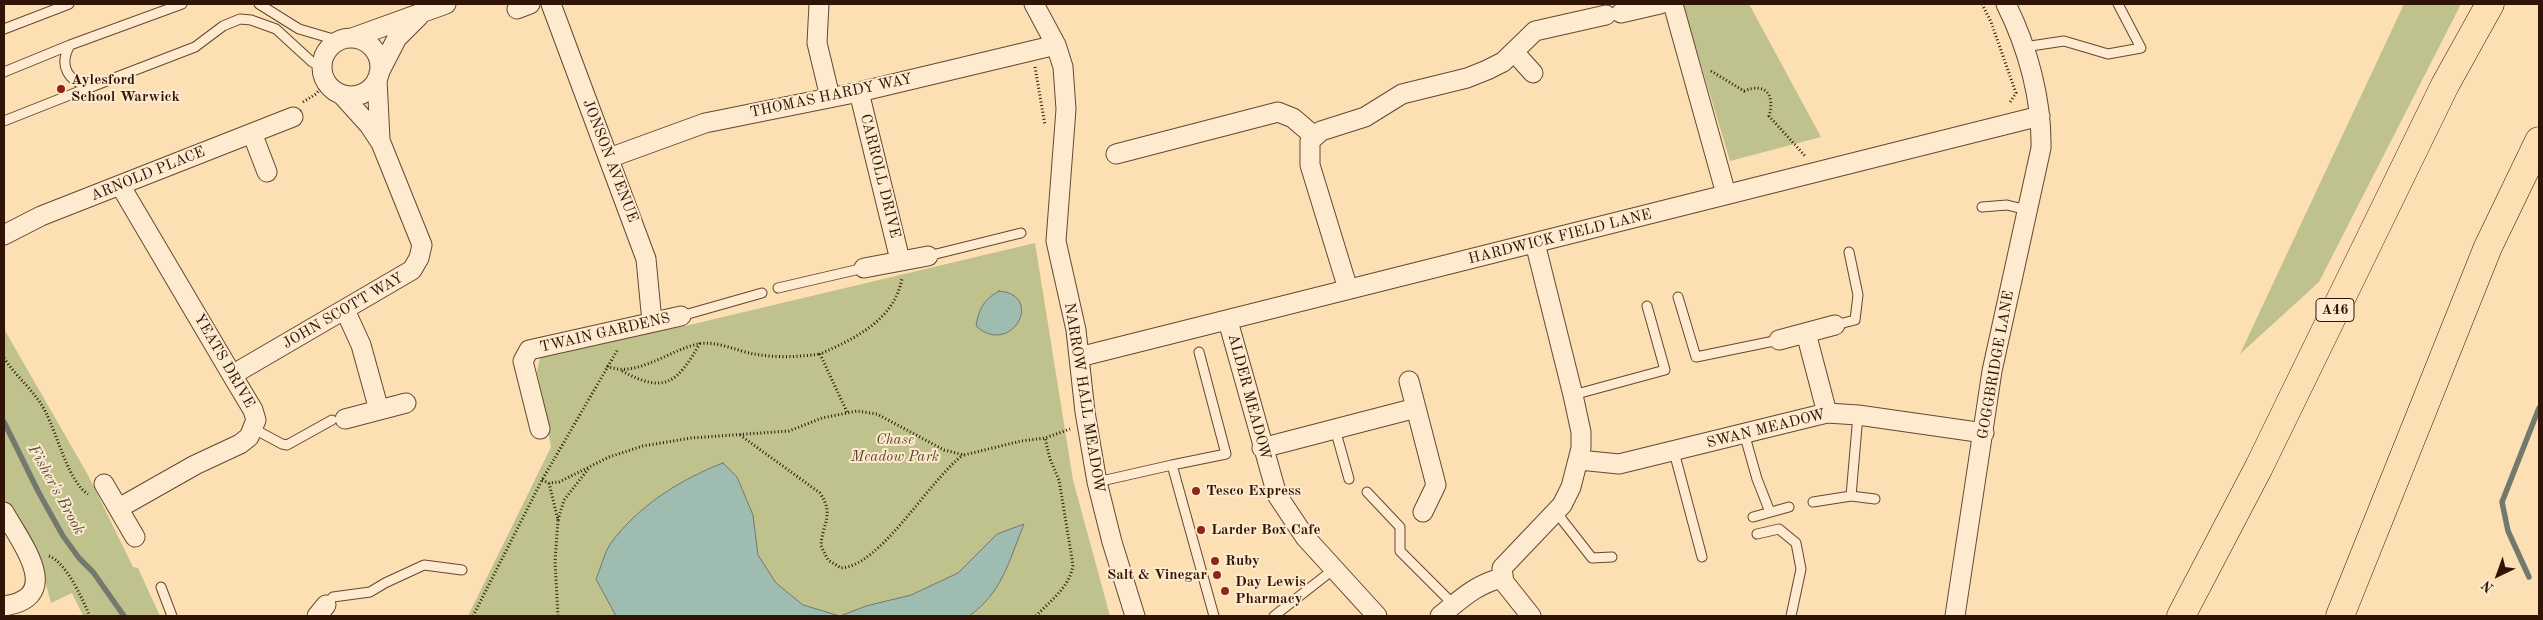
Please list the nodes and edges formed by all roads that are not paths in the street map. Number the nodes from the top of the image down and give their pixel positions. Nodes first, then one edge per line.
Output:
1 (69, 4) edge
2 (182, 4) edge
3 (259, 4) edge
4 (446, 4) edge
5 (551, 4) edge
6 (819, 4) edge
7 (1034, 4) edge
8 (1660, 4) edge
9 (1673, 4) edge
10 (2006, 4) edge
11 (2118, 4) edge
12 (2490, 4) edge
13 (424, 12) junction
14 (4, 29) edge
15 (346, 39) junction
16 (70, 45) junction
17 (1056, 45) junction
18 (2024, 48) junction
19 (1514, 52) junction
20 (4, 72) edge
21 (1533, 73) dead end
22 (324, 74) junction
23 (378, 76) junction
24 (91, 87) junction
25 (859, 92) junction
26 (341, 94) junction
27 (830, 97) junction
28 (2040, 116) junction
29 (293, 117) road end
30 (4, 121) edge
31 (252, 133) junction
32 (1314, 136) junction
33 (2539, 141) edge
34 (381, 143) junction
35 (1116, 154) dead end
36 (609, 158) junction
37 (268, 172) dead end
38 (120, 185) junction
39 (1726, 194) junction
40 (1982, 207) dead end
41 (2028, 210) junction
42 (1021, 232) dead end
43 (4, 235) edge
44 (1534, 243) junction
45 (1848, 252) dead end
46 (928, 256) joint
47 (900, 260) junction
48 (864, 268) joint
49 (778, 288) dead end
50 (1348, 289) junction
51 (762, 293) dead end
52 (1678, 297) dead end
53 (1647, 306) dead end
54 (345, 310) junction
55 (681, 316) joint
56 (1228, 321) junction
57 (652, 322) junction
58 (1835, 325) joint
59 (1806, 333) junction
60 (1779, 340) joint
61 (1199, 352) dead end
62 (1079, 357) junction
63 (232, 375) junction
64 (1409, 381) dead end
65 (1573, 395) junction
66 (406, 403) dead end
67 (1416, 408) junction
68 (378, 410) junction
69 (1827, 412) junction
70 (1858, 414) junction
71 (339, 419) joint
72 (254, 429) junction
73 (540, 429) dead end
74 (1335, 429) junction
75 (1744, 433) junction
76 (1984, 433) junction
77 (1262, 448) junction
78 (1674, 452) junction
79 (1579, 460) junction
80 (1172, 465) junction
81 (1348, 478) dead end
82 (1097, 482) junction
83 (1367, 492) dead end
84 (1851, 496) junction
85 (1875, 499) dead end
86 (1812, 502) dead end
87 (1789, 507) dead end
88 (4, 512) edge
89 (1423, 512) dead end
90 (1556, 512) junction
91 (1770, 512) junction
92 (1753, 517) dead end
93 (1757, 534) dead end
94 (135, 537) dead end
95 (1612, 556) dead end
96 (1702, 557) dead end
97 (1334, 569) junction
98 (462, 570) dead end
99 (1502, 578) junction
100 (161, 587) dead end
101 (4, 606) edge
102 (1447, 610) edge
103 (321, 611) edge
104 (172, 616) edge
105 (1134, 616) edge
106 (1214, 616) edge
107 (1274, 616) edge
108 (1376, 616) edge
109 (1531, 616) edge
110 (1791, 616) edge
111 (1955, 616) edge
112 (2181, 616) edge
113 (2340, 616) edge

1 - 14 lane
2 - 16 lane
3 - 15 lane
4 - 13 street
5 - 36 street, JONSON AVENUE
6 - 27 street
7 - 17 street, NARROW HALL MEADOW
8 - 19 street
9 - 39 street
10 - 18 street, GOGGBRIDGE LANE
11 - 18 lane
12 - 112 highway, A46
13 - 15 street
13 - 23 street
15 - 22 street
15 - 23 street
16 - 20 lane
16 - 24 lane
17 - 25 street, THOMAS HARDY WAY
17 - 62 street, NARROW HALL MEADOW
18 - 28 street, GOGGBRIDGE LANE
19 - 21 street
19 - 32 street
22 - 24 lane
22 - 26 street
23 - 26 street
23 - 34 street
24 - 30 lane
25 - 27 street, THOMAS HARDY WAY
25 - 47 street, CARROLL DRIVE
26 - 34 street
27 - 36 street, THOMAS HARDY WAY
28 - 39 street, HARDWICK FIELD LANE
28 - 41 street, GOGGBRIDGE LANE
29 - 31 street, ARNOLD PLACE
31 - 37 street
31 - 38 street, ARNOLD PLACE
32 - 35 street
32 - 50 street
33 - 113 highway
34 - 54 street, JOHN SCOTT WAY
36 - 57 street, JONSON AVENUE
38 - 43 street, ARNOLD PLACE
38 - 63 street, YEATS DRIVE
39 - 44 street, HARDWICK FIELD LANE
40 - 41 lane
41 - 76 street, GOGGBRIDGE LANE
42 - 46 lane
44 - 50 street, HARDWICK FIELD LANE
44 - 65 street
45 - 58 lane
46 - 47 street
47 - 48 street
48 - 49 lane
50 - 56 street, HARDWICK FIELD LANE
51 - 55 lane
52 - 60 lane
53 - 65 lane
54 - 63 street, JOHN SCOTT WAY
54 - 68 street
55 - 57 street, TWAIN GARDENS
56 - 62 street, HARDWICK FIELD LANE
56 - 77 street, ALDER MEADOW
57 - 73 street, TWAIN GARDENS
58 - 59 street
59 - 60 street
59 - 69 street
61 - 80 lane
62 - 82 street, NARROW HALL MEADOW
63 - 72 street, YEATS DRIVE
64 - 67 street
65 - 79 street
66 - 68 street
67 - 74 street
67 - 89 street
68 - 71 street
69 - 70 street, SWAN MEADOW
69 - 75 street, SWAN MEADOW
70 - 76 street, SWAN MEADOW
70 - 84 lane
71 - 72 lane
72 - 94 street, YEATS DRIVE
74 - 77 street
74 - 81 lane
75 - 78 street, SWAN MEADOW
75 - 91 lane
76 - 111 street, GOGGBRIDGE LANE
77 - 97 street, ALDER MEADOW
78 - 79 street, SWAN MEADOW
78 - 96 lane
79 - 90 street
80 - 82 lane
80 - 106 lane
82 - 105 street, NARROW HALL MEADOW
83 - 102 lane
84 - 85 lane
84 - 86 lane
87 - 91 lane
88 - 101 street
90 - 95 lane
90 - 99 street
91 - 92 lane
93 - 110 lane
97 - 107 lane
97 - 108 street, ALDER MEADOW
98 - 103 lane
99 - 102 street
99 - 109 street
100 - 104 lane

